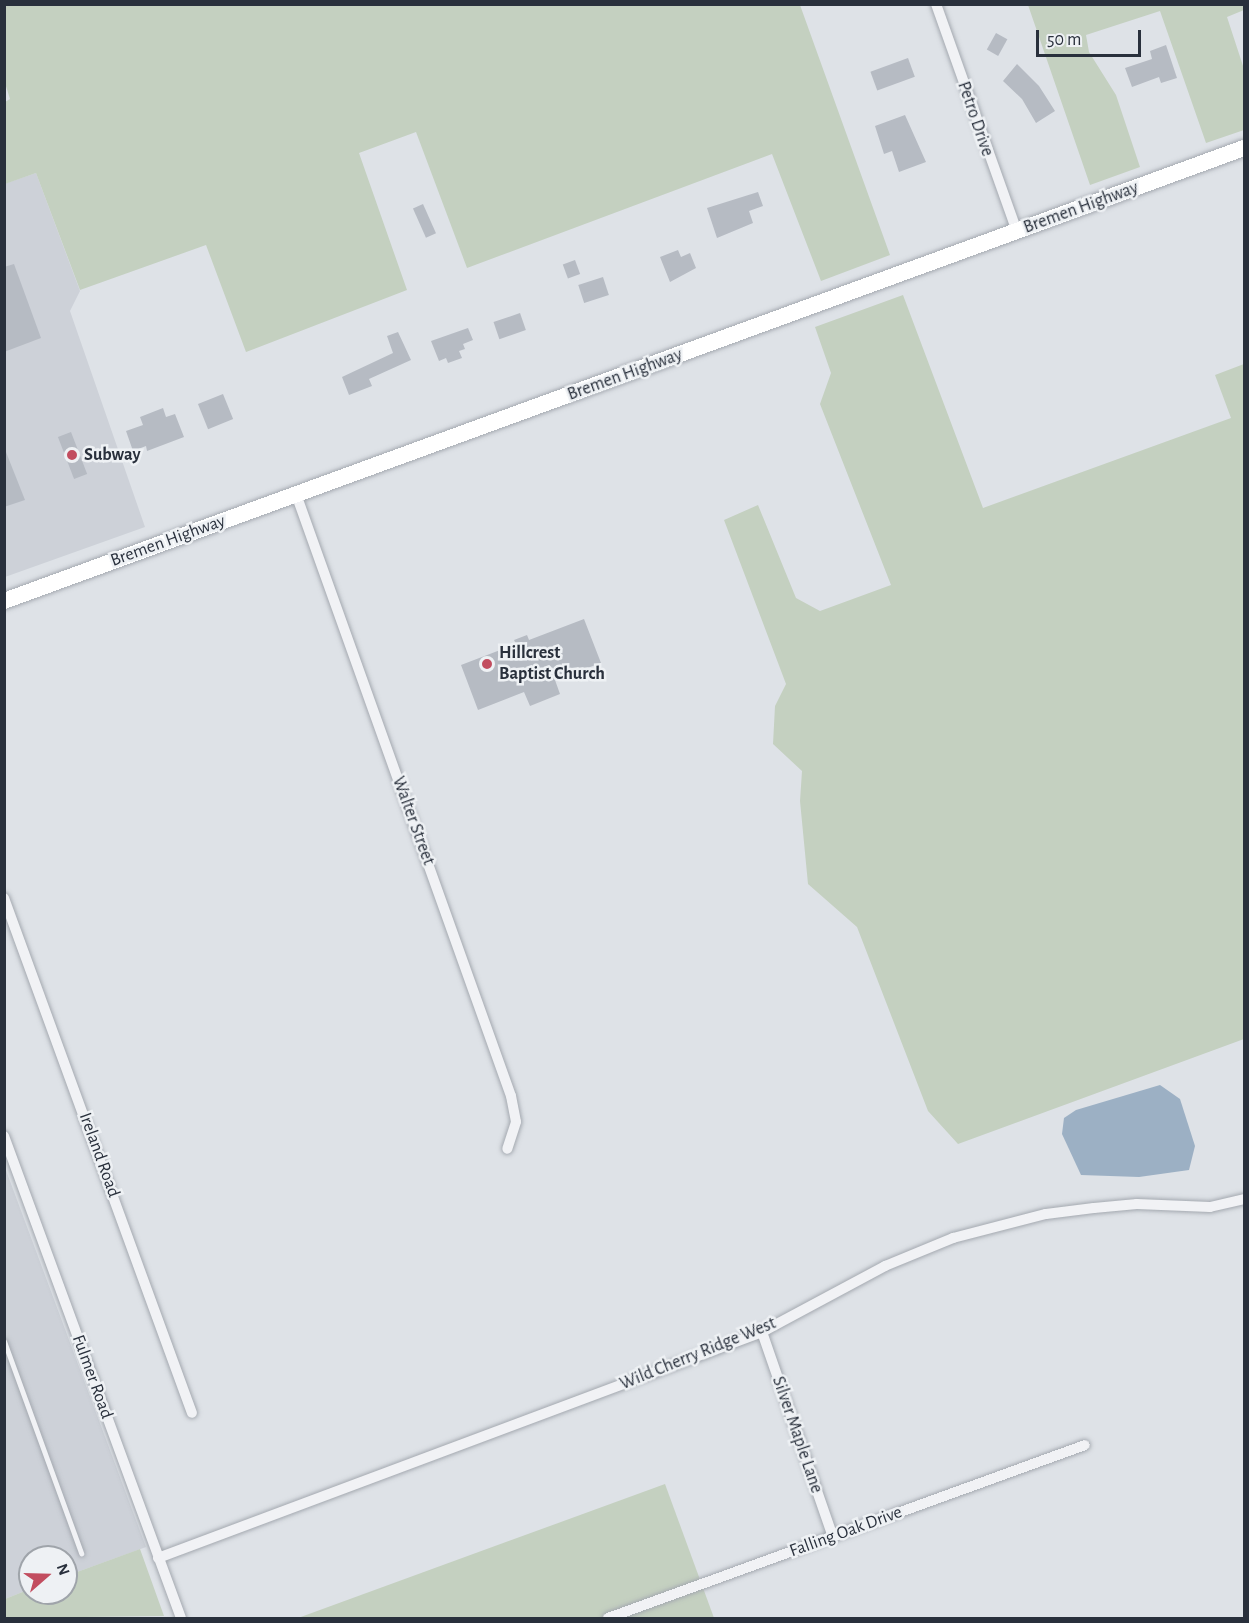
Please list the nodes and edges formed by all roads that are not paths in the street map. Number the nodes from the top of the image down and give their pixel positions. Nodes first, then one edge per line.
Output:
1 (936, 4) edge
2 (1245, 148) edge
3 (1017, 231) junction
4 (296, 494) junction
5 (4, 601) edge
6 (4, 898) edge
7 (4, 1136) edge
8 (507, 1149) dead end
9 (1245, 1199) edge
10 (762, 1332) junction
11 (4, 1341) edge
12 (192, 1413) dead end
13 (1084, 1445) dead end
14 (833, 1537) junction
15 (81, 1553) dead end
16 (158, 1558) junction
17 (181, 1618) edge
18 (608, 1618) edge

1 - 3 street, Petro Drive
2 - 3 main road, Bremen Highway
3 - 4 main road, Bremen Highway
4 - 5 main road, Bremen Highway
4 - 8 street, Walter Street
6 - 12 street, Ireland Road
7 - 16 street, Fulmer Road
9 - 10 street, Wild Cherry Ridge West
10 - 14 street, Silver Maple Lane
10 - 16 street, Wild Cherry Ridge West
11 - 15 lane
13 - 14 street, Falling Oak Drive
14 - 18 street, Falling Oak Drive
16 - 17 street, Fulmer Road

